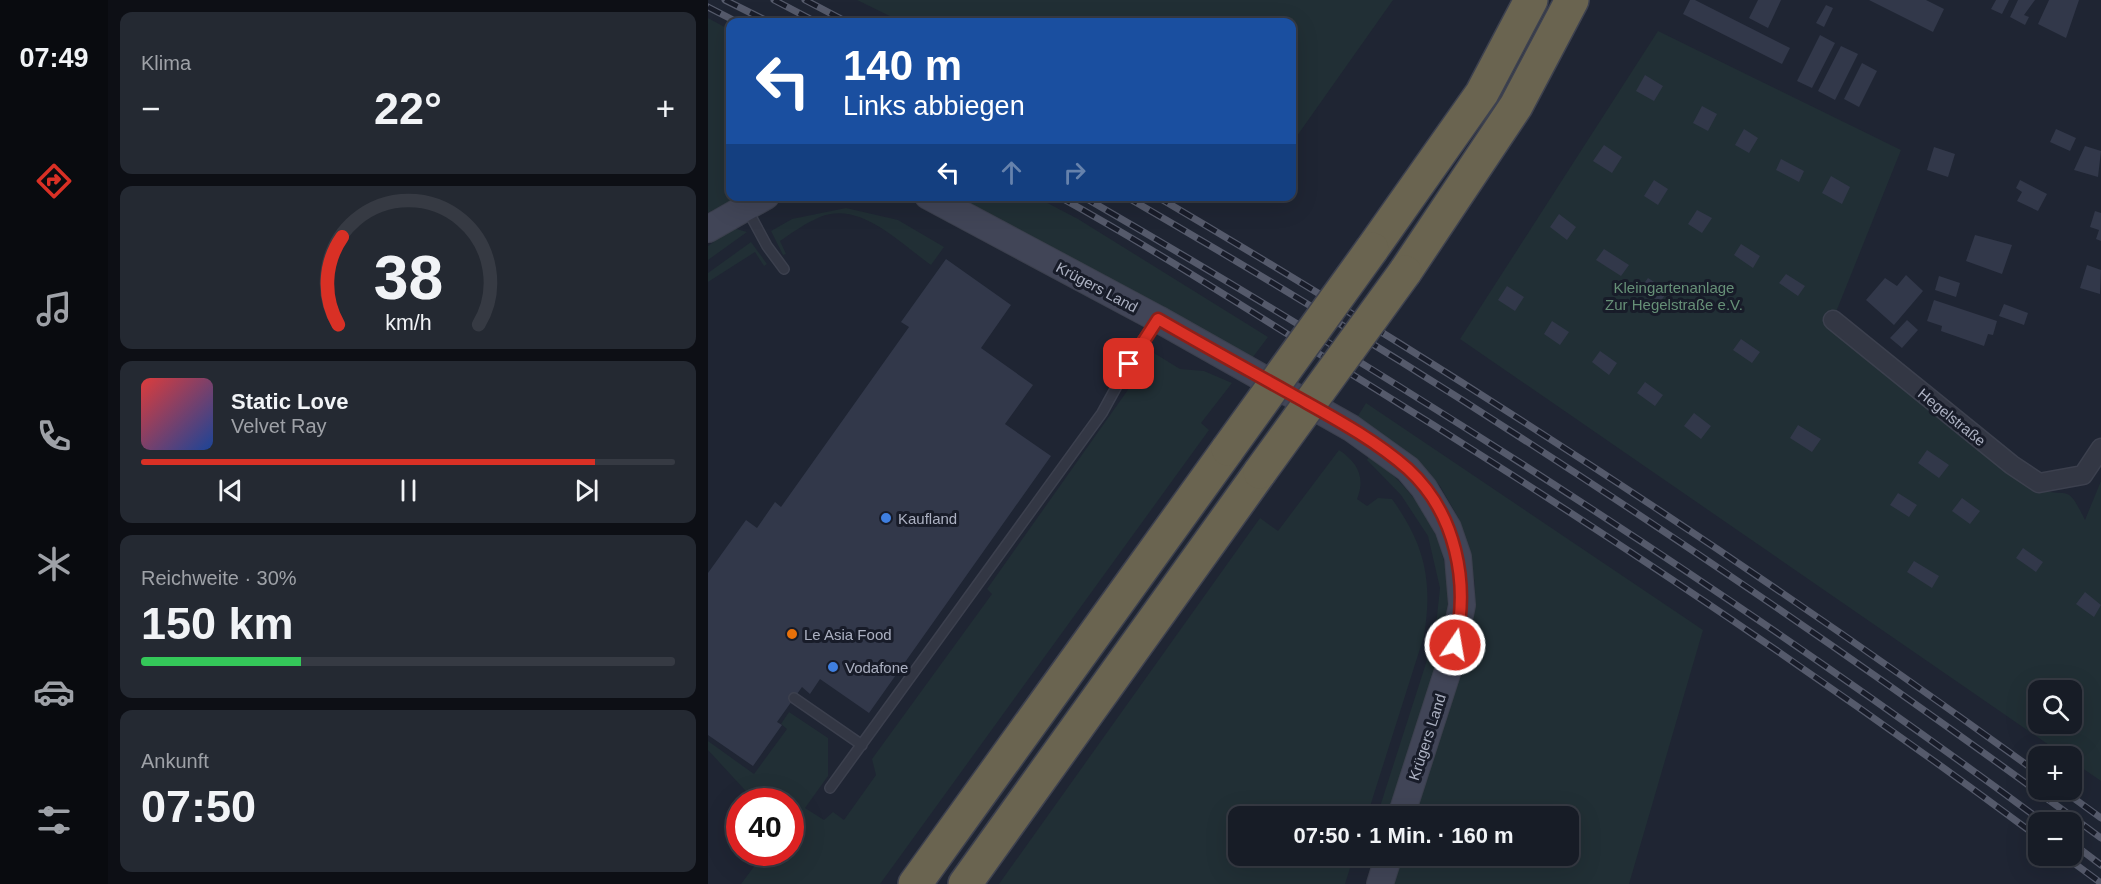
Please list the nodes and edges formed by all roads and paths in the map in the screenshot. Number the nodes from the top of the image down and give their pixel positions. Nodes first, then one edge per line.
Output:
1 (1531, 0) edge
2 (1572, 0) edge
3 (756, 201) edge
4 (937, 201) edge
5 (708, 229) edge
6 (784, 269) dead end
7 (1158, 319) junction
8 (1833, 320) dead end
9 (2101, 448) edge
10 (794, 698) dead end
11 (862, 745) junction
12 (830, 788) dead end
13 (1404, 806) edge
14 (1015, 814) junction
15 (958, 823) junction
16 (1386, 866) edge
17 (898, 884) edge
18 (915, 884) edge
19 (965, 884) edge
20 (975, 884) edge
21 (1380, 884) edge

1 - 15 highway, bridge
2 - 14 highway, bridge
3 - 5 street
3 - 6 lane
4 - 7 street, Krügers Land
7 - 11 lane
7 - 13 street, Krügers Land
8 - 9 street, Hegelstraße
10 - 11 lane
11 - 12 lane
14 - 19 highway
14 - 20 highway
15 - 17 highway
15 - 18 highway
16 - 21 street

